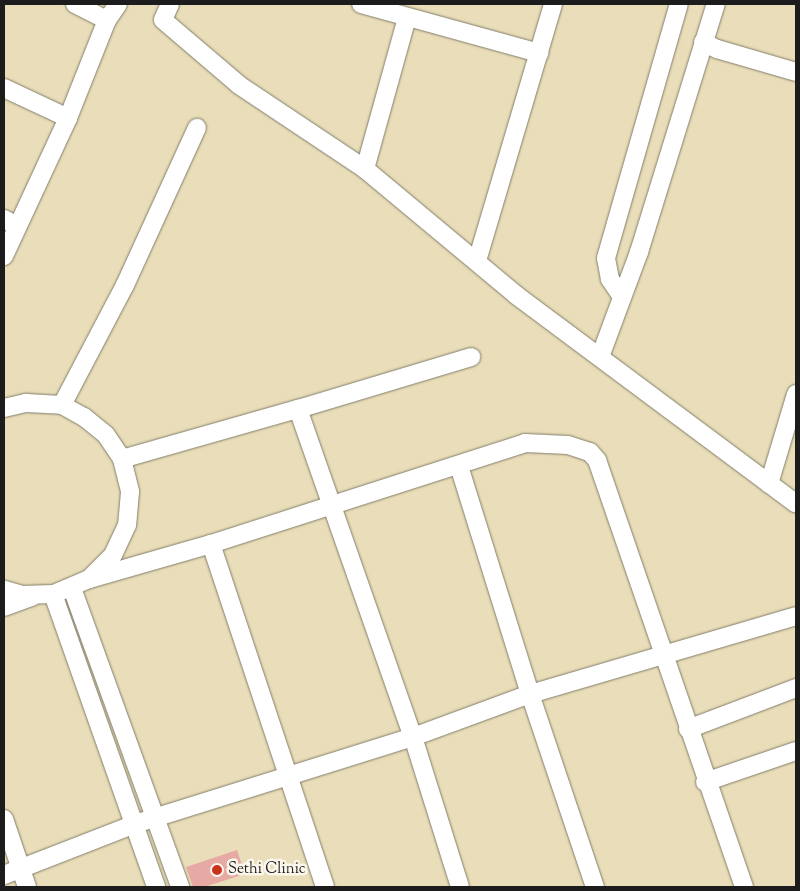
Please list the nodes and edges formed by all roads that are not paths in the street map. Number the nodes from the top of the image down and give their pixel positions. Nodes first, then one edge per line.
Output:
1 (75, 4) edge
2 (118, 4) edge
3 (170, 4) edge
4 (361, 4) edge
5 (554, 4) edge
6 (680, 4) edge
7 (716, 4) edge
8 (407, 18) junction
9 (107, 20) junction
10 (703, 42) junction
11 (539, 52) junction
12 (796, 72) edge
13 (4, 88) edge
14 (68, 118) junction
15 (197, 128) dead end
16 (365, 169) junction
17 (11, 223) edge
18 (4, 256) edge
19 (477, 261) junction
20 (622, 296) junction
21 (471, 357) dead end
22 (600, 357) junction
23 (796, 394) edge
24 (62, 405) junction
25 (4, 408) edge
26 (298, 409) junction
27 (122, 459) junction
28 (459, 466) junction
29 (769, 484) junction
30 (796, 504) edge
31 (332, 505) junction
32 (211, 544) junction
33 (89, 579) junction
34 (72, 588) junction
35 (4, 590) edge
36 (46, 594) junction
37 (4, 607) edge
38 (796, 616) edge
39 (662, 657) junction
40 (796, 688) edge
41 (530, 694) junction
42 (688, 729) junction
43 (413, 737) junction
44 (796, 751) edge
45 (289, 776) junction
46 (706, 782) junction
47 (156, 817) junction
48 (4, 820) edge
49 (134, 824) junction
50 (12, 872) edge
51 (27, 887) edge
52 (156, 887) edge
53 (180, 887) edge
54 (325, 887) edge
55 (460, 887) edge
56 (595, 887) edge
57 (744, 887) edge

1 - 9 street
2 - 9 street
3 - 16 street
4 - 8 street
5 - 11 street
6 - 20 street
7 - 10 street
8 - 11 street
8 - 16 street
9 - 14 street
10 - 12 street
10 - 20 street
11 - 19 street
13 - 14 street
14 - 17 street
15 - 24 street
16 - 19 street
17 - 18 street
19 - 22 street
20 - 22 street
21 - 26 street
22 - 29 street
23 - 29 street
24 - 25 street
24 - 27 street
26 - 27 street
26 - 31 street
27 - 33 street
28 - 31 street
28 - 39 street
28 - 41 street
29 - 30 street
31 - 32 street
31 - 43 street
32 - 33 street
32 - 45 street
33 - 34 street
34 - 36 street
34 - 47 street
35 - 36 street
36 - 37 street
36 - 49 street
38 - 39 street
39 - 41 street
39 - 42 street
40 - 42 street
41 - 43 street
41 - 56 street
42 - 46 street
43 - 45 street
43 - 55 street
44 - 46 street
45 - 47 street
45 - 54 street
46 - 57 street
47 - 49 street
47 - 53 street
48 - 50 street
49 - 50 street
49 - 52 street
50 - 51 street

